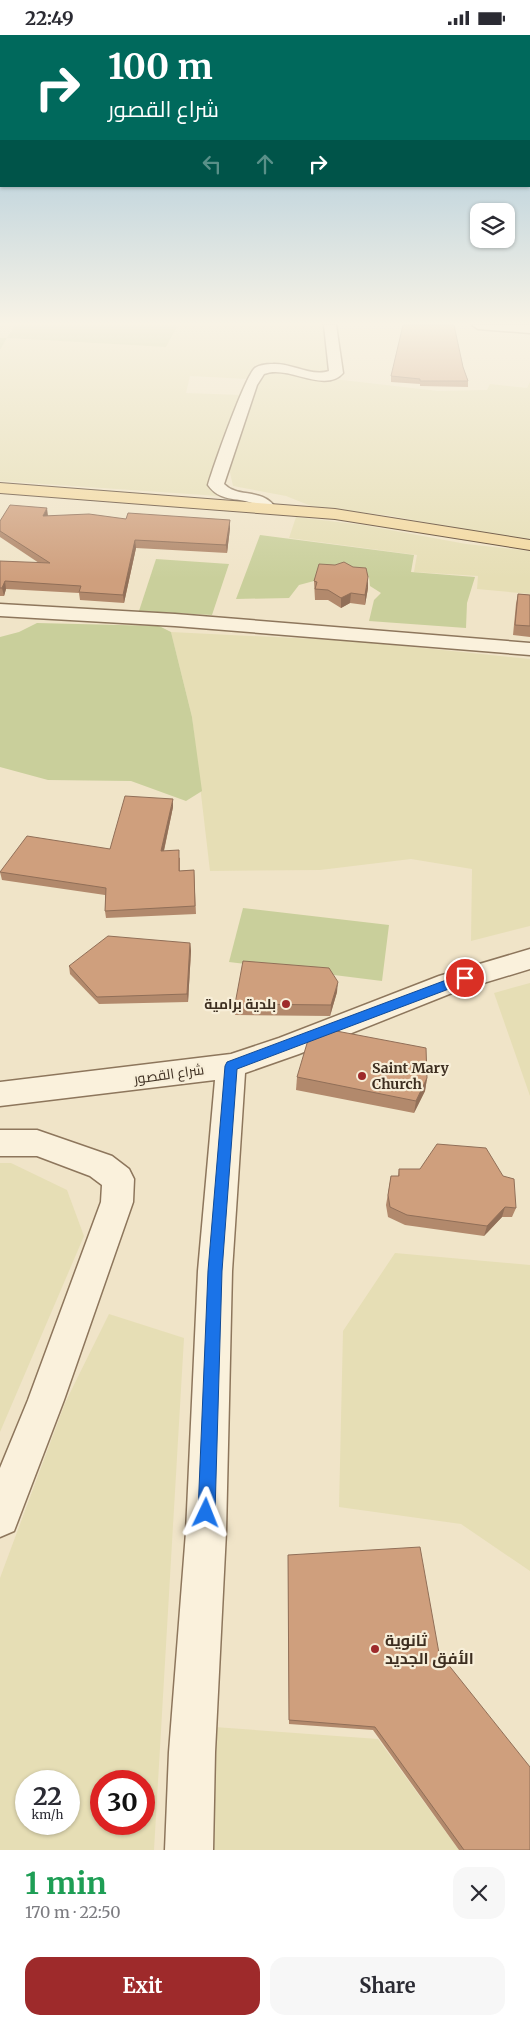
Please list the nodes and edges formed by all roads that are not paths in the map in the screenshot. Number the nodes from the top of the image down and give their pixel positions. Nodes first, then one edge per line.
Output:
1 (243, 410) edge
2 (0, 488) edge
3 (268, 508) junction
4 (530, 545) edge
5 (0, 611) edge
6 (530, 649) edge
7 (530, 959) edge
8 (231, 1066) junction
9 (0, 1094) edge
10 (0, 1143) edge
11 (0, 1517) edge
12 (189, 1850) edge

1 - 3 street
2 - 3 main road
3 - 4 main road
5 - 6 street
7 - 8 street, شراع القصور
8 - 9 street, شراع القصور
8 - 12 street
10 - 11 street

